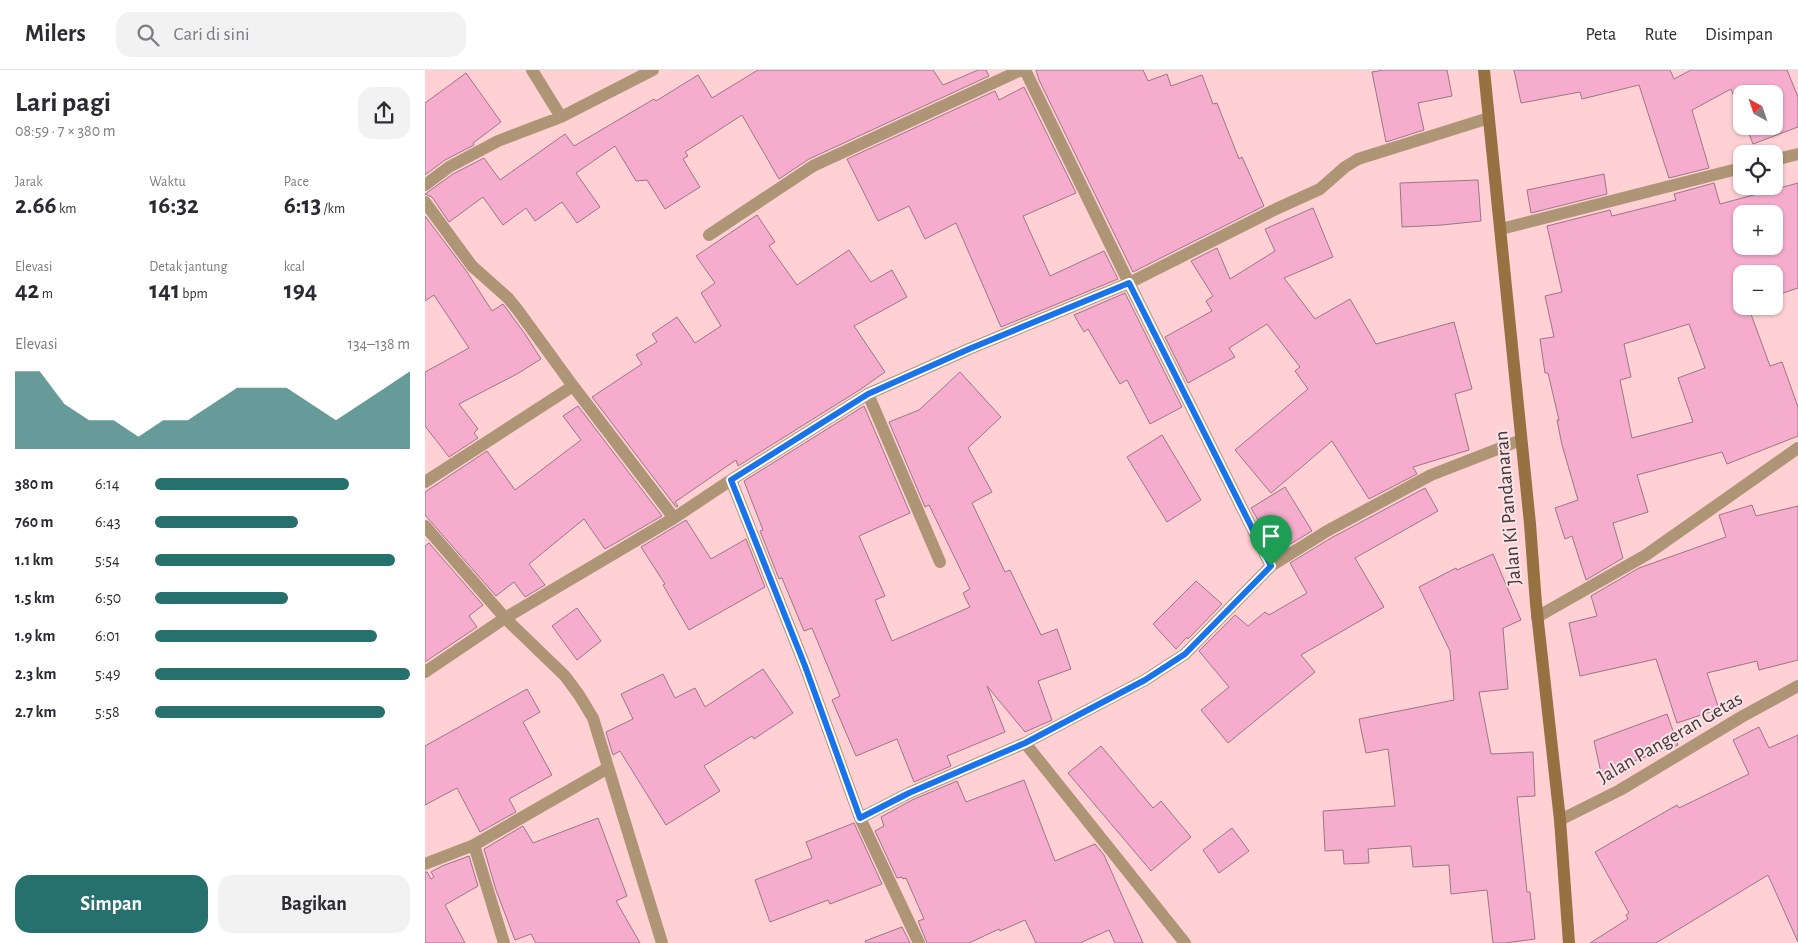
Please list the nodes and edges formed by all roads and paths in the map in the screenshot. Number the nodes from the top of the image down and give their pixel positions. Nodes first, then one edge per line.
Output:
1 (532, 70) edge
2 (653, 70) edge
3 (1021, 70) edge
4 (1025, 70) edge
5 (1485, 70) edge
6 (561, 117) junction
7 (1489, 118) junction
8 (1798, 154) edge
9 (1783, 158) edge
10 (1733, 170) edge
11 (425, 185) edge
12 (425, 202) edge
13 (1501, 229) junction
14 (709, 235) dead end
15 (1129, 283) junction
16 (573, 386) junction
17 (868, 394) junction
18 (1521, 440) junction
19 (1798, 448) edge
20 (731, 480) junction
21 (425, 482) edge
22 (674, 518) junction
23 (425, 526) edge
24 (940, 562) dead end
25 (1271, 566) junction
26 (1537, 617) junction
27 (505, 618) junction
28 (425, 672) edge
29 (1798, 686) edge
30 (1025, 743) junction
31 (608, 768) junction
32 (860, 818) junction
33 (1560, 820) junction
34 (474, 845) junction
35 (425, 864) edge
36 (504, 943) edge
37 (662, 943) edge
38 (919, 943) edge
39 (1185, 943) edge
40 (1569, 943) edge

1 - 6 street
2 - 6 street
3 - 14 street
4 - 15 street
5 - 7 main road, Jalan Ki Pandanaran
6 - 11 street
7 - 13 main road, Jalan Ki Pandanaran
7 - 15 street
8 - 9 street
10 - 13 street
12 - 16 street
13 - 18 main road, Jalan Ki Pandanaran
15 - 17 street
15 - 25 street
16 - 21 street
16 - 22 street
17 - 20 street
17 - 24 street
18 - 25 street
18 - 26 main road, Jalan Ki Pandanaran
19 - 26 street
20 - 22 street
20 - 32 street
22 - 27 street
23 - 27 street
25 - 30 street
26 - 33 main road, Jalan Ki Pandanaran
27 - 28 street
27 - 31 street
29 - 33 street, Jalan Pangeran Getas
30 - 32 street
30 - 39 street
31 - 34 street
31 - 37 street
32 - 38 street
33 - 40 main road, Jalan Ki Pandanaran
34 - 35 street
34 - 36 street

